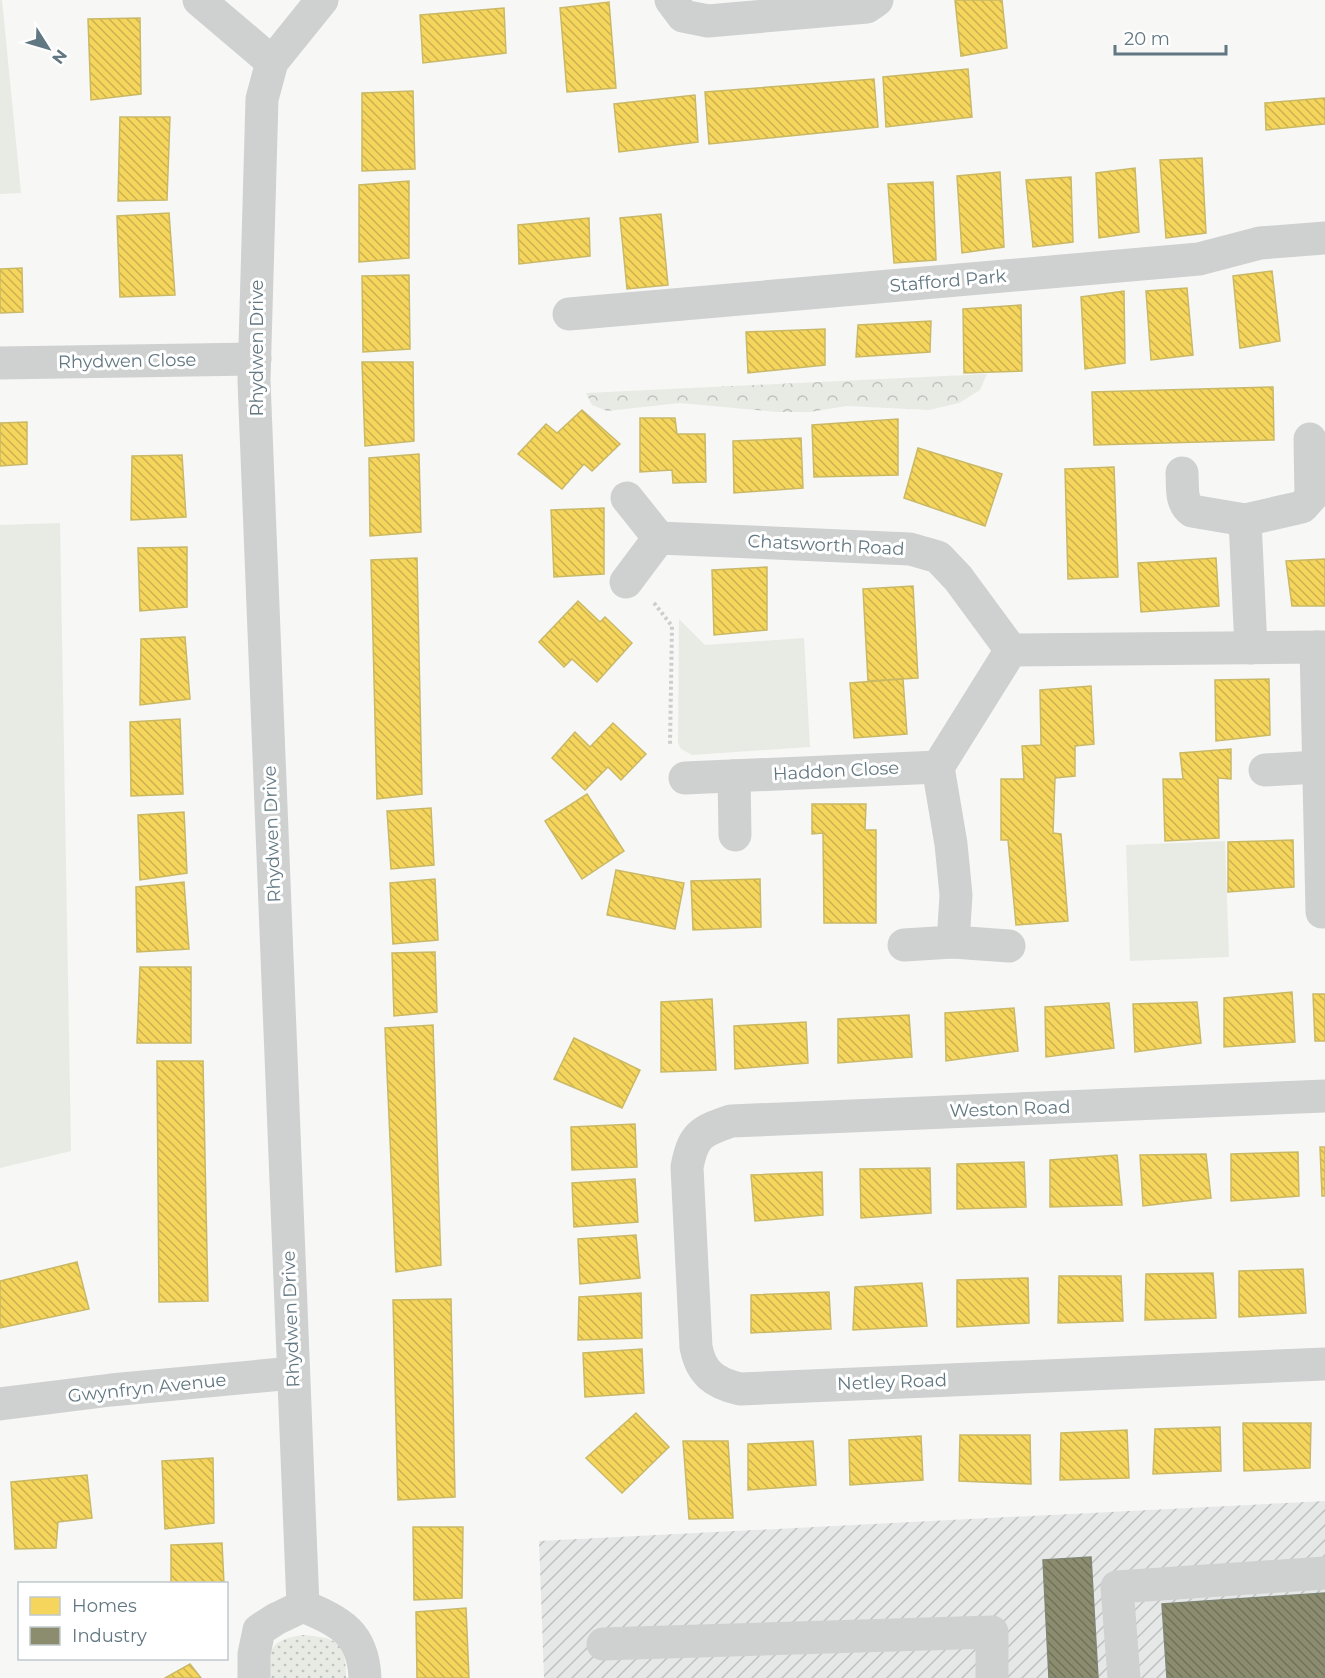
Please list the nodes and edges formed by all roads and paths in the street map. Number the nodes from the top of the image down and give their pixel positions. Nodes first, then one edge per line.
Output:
1 (199, 0) edge
2 (322, 0) edge
3 (671, 0) edge
4 (877, 0) edge
5 (272, 62) junction
6 (1325, 238) edge
7 (569, 314) dead end
8 (255, 359) junction
9 (0, 363) edge
10 (1310, 439) dead end
11 (1182, 473) dead end
12 (627, 498) dead end
13 (1245, 520) junction
14 (660, 537) junction
15 (629, 578) joint
16 (1320, 647) edge
17 (1251, 648) junction
18 (1011, 650) junction
19 (938, 767) junction
20 (1318, 767) junction
21 (1265, 770) dead end
22 (734, 776) junction
23 (685, 778) joint
24 (735, 836) dead end
25 (1322, 912) dead end
26 (952, 942) junction
27 (904, 945) dead end
28 (1010, 946) dead end
29 (1325, 1096) edge
30 (699, 1135) joint
31 (1325, 1364) edge
32 (294, 1373) junction
33 (0, 1404) edge
34 (1325, 1573) edge
35 (303, 1606) junction
36 (603, 1644) dead end
37 (254, 1678) edge
38 (365, 1678) edge
39 (992, 1678) edge
40 (1124, 1678) edge

1 - 5 street
2 - 5 street, Rhydwen Drive
3 - 4 street
5 - 8 street, Rhydwen Drive
6 - 7 street, Stafford Park
8 - 9 street, Rhydwen Close
8 - 32 street, Rhydwen Drive
10 - 13 street
11 - 13 street
12 - 14 street
13 - 17 street
14 - 15 street
14 - 18 street, Chatsworth Road
15 - 23 path
16 - 17 street
16 - 20 street
17 - 18 street
18 - 19 street
19 - 22 street, Haddon Close
19 - 26 street
20 - 21 street
20 - 25 street
22 - 23 street, Haddon Close
22 - 24 street
26 - 27 street
26 - 28 street
29 - 30 street, Weston Road
30 - 31 street, Netley Road
32 - 33 street, Gwynfryn Avenue
32 - 35 street, Rhydwen Drive
34 - 40 street
35 - 37 street
35 - 38 street
36 - 39 street

